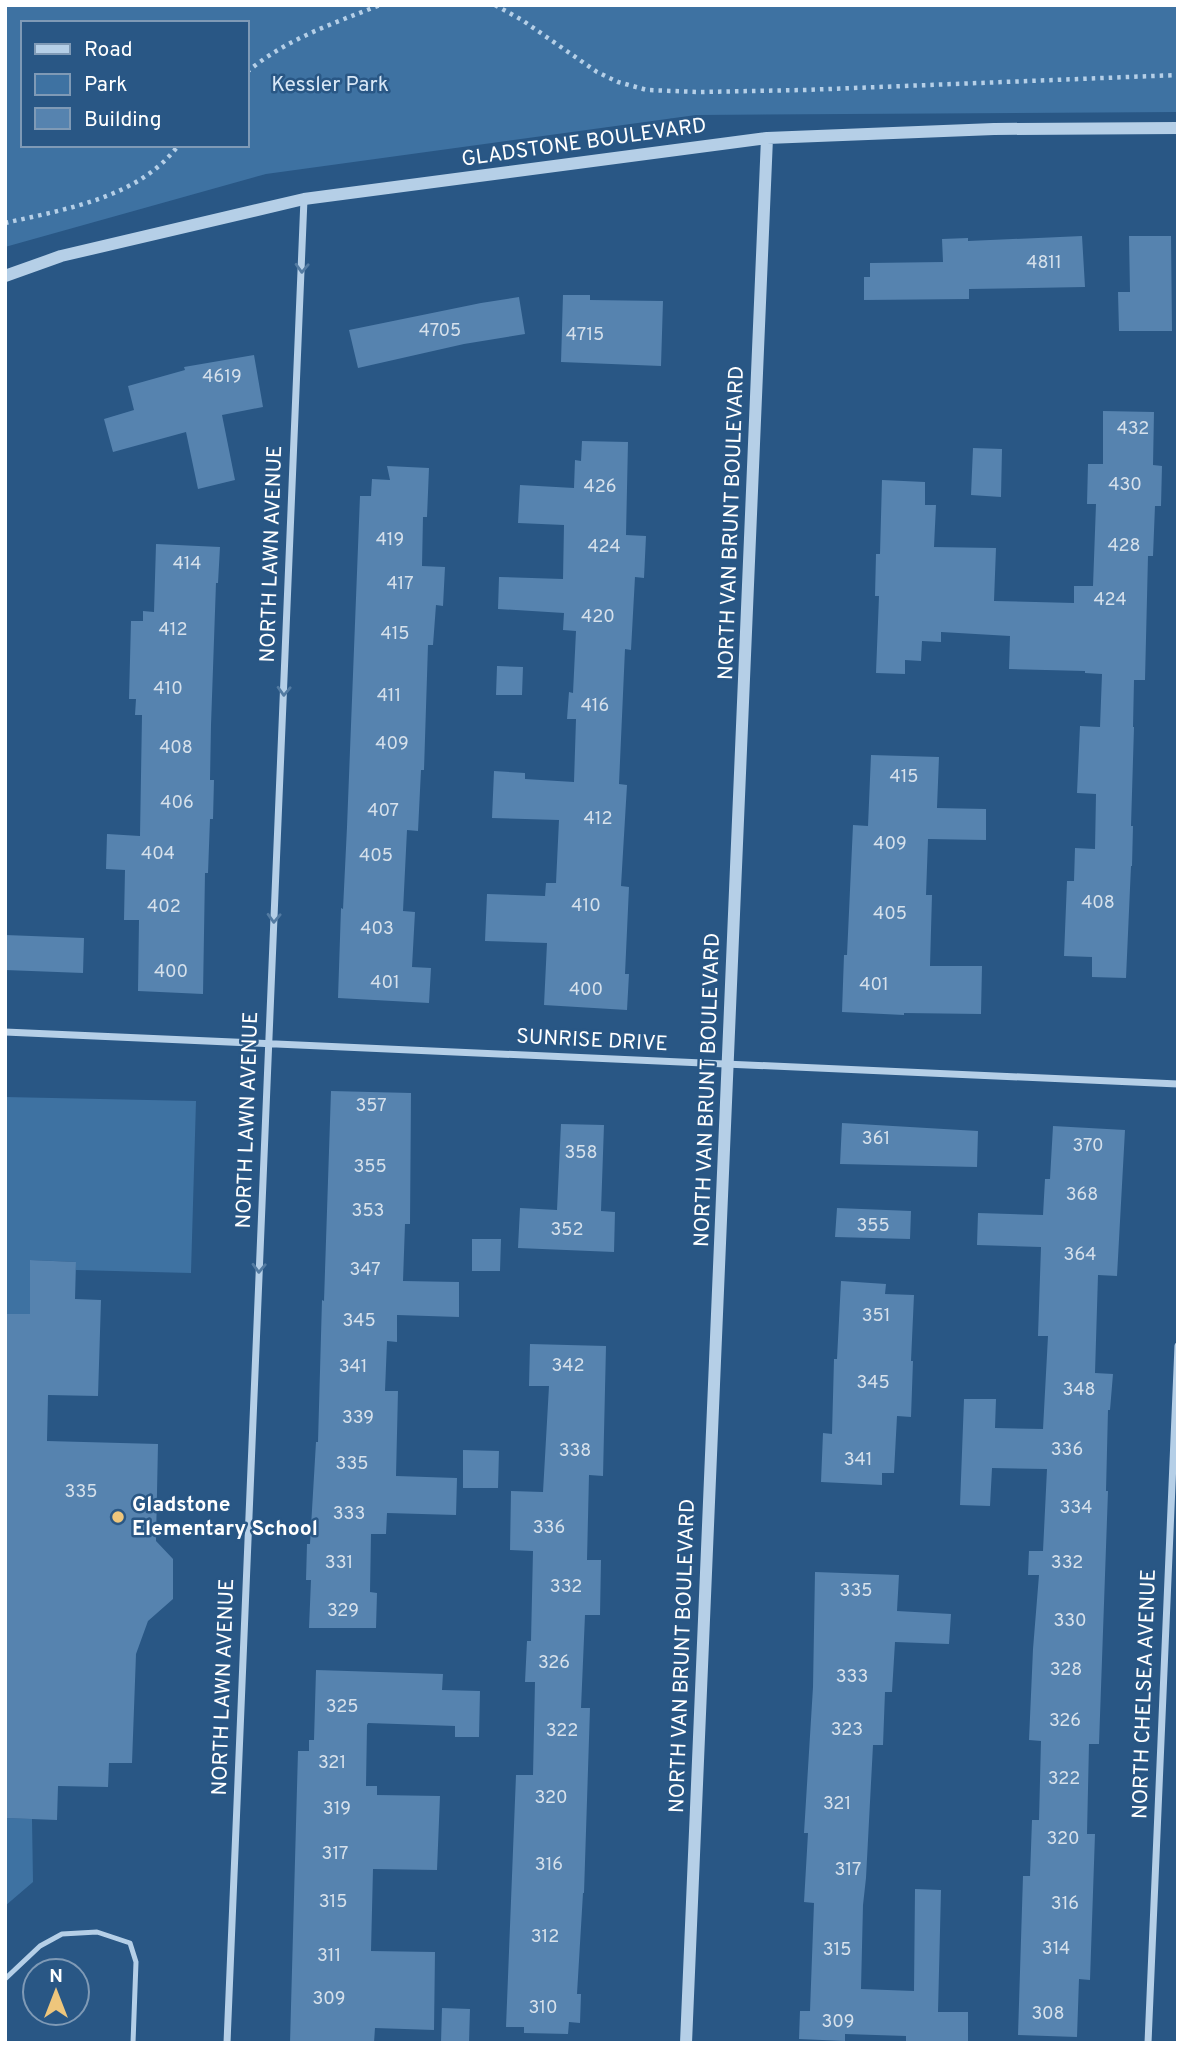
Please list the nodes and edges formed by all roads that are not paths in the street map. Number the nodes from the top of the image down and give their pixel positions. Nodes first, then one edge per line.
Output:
1 (1178, 128) edge
2 (767, 138) junction
3 (304, 200) junction
4 (5, 275) edge
5 (5, 1032) edge
6 (269, 1044) junction
7 (728, 1064) junction
8 (1178, 1084) edge
9 (1178, 1346) edge
10 (5, 1979) edge
11 (133, 2043) edge
12 (227, 2043) edge
13 (686, 2043) edge
14 (1148, 2043) edge

1 - 2 street, GLADSTONE BOULEVARD
2 - 3 street, GLADSTONE BOULEVARD
2 - 7 street, NORTH VAN BRUNT BOULEVARD
3 - 4 street, GLADSTONE BOULEVARD
3 -> 6 street, NORTH LAWN AVENUE
5 - 6 street, SUNRISE DRIVE
6 - 7 street, SUNRISE DRIVE
6 -> 12 street, NORTH LAWN AVENUE
7 - 8 street, SUNRISE DRIVE
7 - 13 street, NORTH VAN BRUNT BOULEVARD
9 - 14 street, NORTH CHELSEA AVENUE
10 - 11 lane

